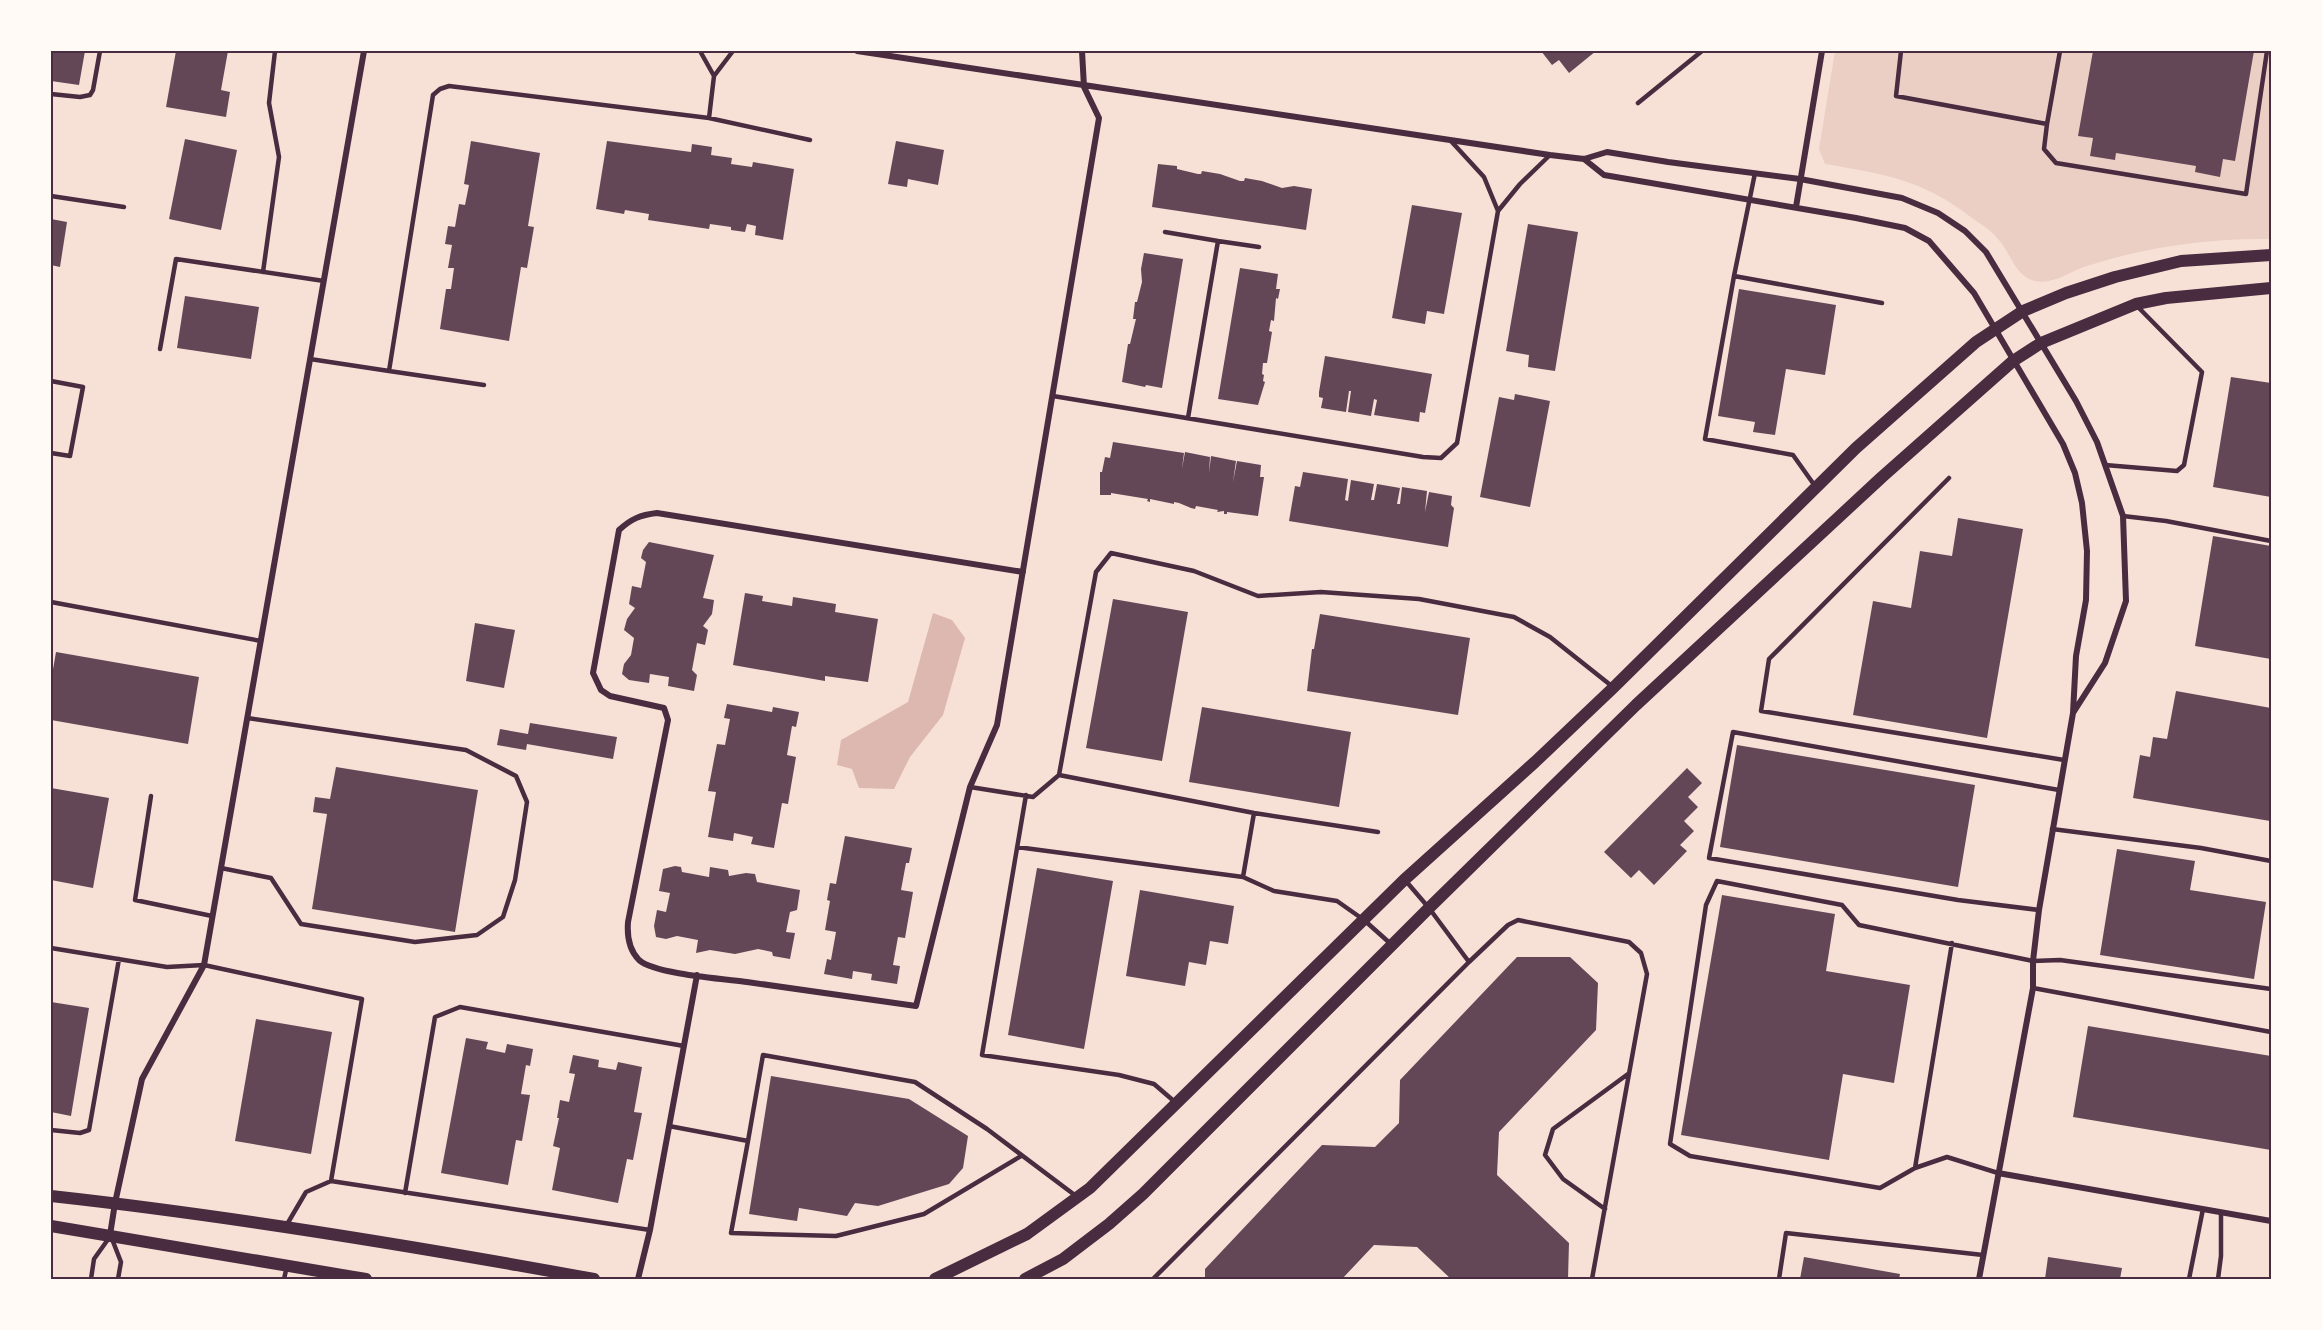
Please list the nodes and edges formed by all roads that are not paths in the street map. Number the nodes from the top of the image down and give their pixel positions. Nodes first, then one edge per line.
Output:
1 (100, 51) edge
2 (275, 51) edge
3 (364, 51) edge
4 (700, 51) edge
5 (733, 51) edge
6 (857, 51) edge
7 (1082, 51) edge
8 (1702, 51) edge
9 (1822, 51) edge
10 (1901, 51) edge
11 (2060, 51) edge
12 (2268, 51) edge
13 (894, 54) edge
14 (714, 76) junction
15 (1084, 87) junction
16 (51, 94) edge
17 (1638, 103) dead end
18 (709, 118) junction
19 (2047, 124) junction
20 (810, 140) dead end
21 (1450, 140) junction
22 (1550, 155) junction
23 (1584, 159) junction
24 (1755, 173) junction
25 (1800, 179) junction
26 (51, 196) edge
27 (1750, 199) junction
28 (124, 207) dead end
29 (1796, 207) junction
30 (1498, 211) junction
31 (1165, 232) dead end
32 (1218, 242) junction
33 (1259, 247) dead end
34 (2271, 255) edge
35 (263, 272) junction
36 (1734, 276) junction
37 (324, 281) junction
38 (2271, 288) edge
39 (1882, 303) dead end
40 (2136, 304) junction
41 (2023, 311) junction
42 (1994, 328) junction
43 (2041, 343) junction
44 (160, 349) dead end
45 (310, 359) junction
46 (2013, 361) junction
47 (388, 372) junction
48 (51, 381) edge
49 (484, 385) dead end
50 (1053, 396) junction
51 (1188, 418) junction
52 (51, 453) edge
53 (2106, 465) junction
54 (1948, 478) dead end
55 (1816, 488) junction
56 (2123, 516) junction
57 (2271, 541) edge
58 (1023, 572) junction
59 (51, 602) edge
60 (261, 641) junction
61 (1613, 688) junction
62 (2073, 713) junction
63 (247, 718) junction
64 (2064, 760) junction
65 (1059, 776) junction
66 (970, 787) junction
67 (2059, 790) junction
68 (1026, 795) junction
69 (151, 796) dead end
70 (1254, 813) junction
71 (2052, 829) junction
72 (1378, 832) dead end
73 (1017, 847) junction
74 (2271, 861) edge
75 (221, 868) junction
76 (1243, 877) junction
77 (1404, 880) junction
78 (1429, 908) junction
79 (2039, 910) junction
80 (212, 916) junction
81 (1364, 920) junction
82 (1952, 943) junction
83 (1392, 945) junction
84 (51, 948) edge
85 (119, 959) junction
86 (2033, 961) junction
87 (1469, 962) junction
88 (204, 965) junction
89 (697, 975) junction
90 (2033, 988) junction
91 (2271, 989) edge
92 (2271, 1032) edge
93 (684, 1046) junction
94 (1629, 1074) junction
95 (1177, 1104) junction
96 (669, 1126) junction
97 (51, 1130) edge
98 (748, 1141) junction
99 (1021, 1156) junction
100 (1915, 1168) junction
101 (1998, 1173) junction
102 (331, 1181) junction
103 (405, 1193) junction
104 (51, 1196) edge
105 (1078, 1197) junction
106 (115, 1203) junction
107 (1605, 1209) junction
108 (2203, 1209) junction
109 (2221, 1212) junction
110 (2271, 1221) edge
111 (51, 1226) edge
112 (285, 1228) junction
113 (650, 1230) junction
114 (110, 1235) junction
115 (1983, 1255) junction
116 (286, 1266) junction
117 (91, 1279) edge
118 (118, 1279) edge
119 (284, 1279) edge
120 (366, 1279) edge
121 (594, 1279) edge
122 (638, 1279) edge
123 (935, 1279) edge
124 (1025, 1279) edge
125 (1153, 1279) edge
126 (1592, 1279) edge
127 (1779, 1279) edge
128 (1979, 1279) edge
129 (2189, 1279) edge
130 (2218, 1279) edge

1 - 16 lane
2 - 35 lane
3 - 37 street
4 - 14 lane
5 - 14 lane
6 - 13 street
7 - 15 street
8 - 17 lane
9 - 25 street
10 - 19 lane
11 - 19 lane
12 - 19 lane
13 - 15 street
14 - 18 lane
15 - 21 street
15 - 50 street
18 - 20 lane
18 - 47 lane
21 - 22 street
21 - 30 lane
22 - 23 street
22 - 30 lane
23 - 24 street
23 - 27 street
24 - 25 street
24 - 27 lane
25 - 29 street
25 - 41 street
26 - 28 lane
27 - 29 street
27 - 36 lane
29 - 42 street
30 - 51 lane
31 - 32 lane
32 - 33 lane
32 - 51 lane
34 - 41 main road
35 - 37 lane
35 - 44 lane
36 - 39 lane
36 - 55 lane
37 - 45 street
38 - 40 main road
40 - 43 main road
40 - 53 lane
41 - 42 main road
41 - 43 street
42 - 46 street
42 - 55 main road
43 - 46 main road
43 - 53 street
45 - 47 lane
45 - 60 street
46 - 62 street
46 - 78 main road
47 - 49 lane
48 - 52 lane
50 - 51 lane
50 - 58 street
53 - 56 street
54 - 64 lane
55 - 61 main road
56 - 57 lane
56 - 62 street
58 - 66 street
58 - 89 street
59 - 60 lane
60 - 63 street
61 - 65 lane
61 - 77 main road
62 - 64 street
63 - 75 street
63 - 75 lane
64 - 67 street
65 - 68 lane
65 - 70 lane
66 - 68 lane
66 - 89 street
67 - 71 street
67 - 79 lane
68 - 73 lane
69 - 80 lane
70 - 72 lane
70 - 76 lane
71 - 74 lane
71 - 79 street
73 - 76 lane
73 - 95 lane
75 - 80 street
76 - 81 lane
77 - 78 lane
77 - 81 main road
78 - 83 main road
78 - 87 lane
79 - 86 street
80 - 88 street
81 - 83 lane
81 - 95 main road
82 - 86 lane
82 - 100 lane
82 - 100 lane
83 - 124 main road
84 - 85 lane
85 - 88 lane
85 - 97 lane
86 - 90 street
86 - 91 lane
87 - 94 lane
87 - 125 lane
88 - 102 lane
88 - 106 street
89 - 93 street
90 - 92 lane
90 - 101 street
93 - 96 street
93 - 103 lane
94 - 107 lane
94 - 107 lane
95 - 105 main road
96 - 98 lane
96 - 113 street
98 - 99 lane
98 - 99 lane
99 - 105 lane
100 - 101 lane
101 - 108 street
101 - 115 street
102 - 103 lane
102 - 112 lane
103 - 113 lane
104 - 106 main road
105 - 123 main road
106 - 112 main road
106 - 114 street
107 - 126 lane
108 - 109 street
108 - 129 lane
109 - 110 street
109 - 130 lane
111 - 114 main road
112 - 121 main road
113 - 122 street
114 - 116 main road
114 - 117 lane
114 - 118 lane
115 - 127 lane
115 - 128 street
116 - 119 lane
116 - 120 main road

